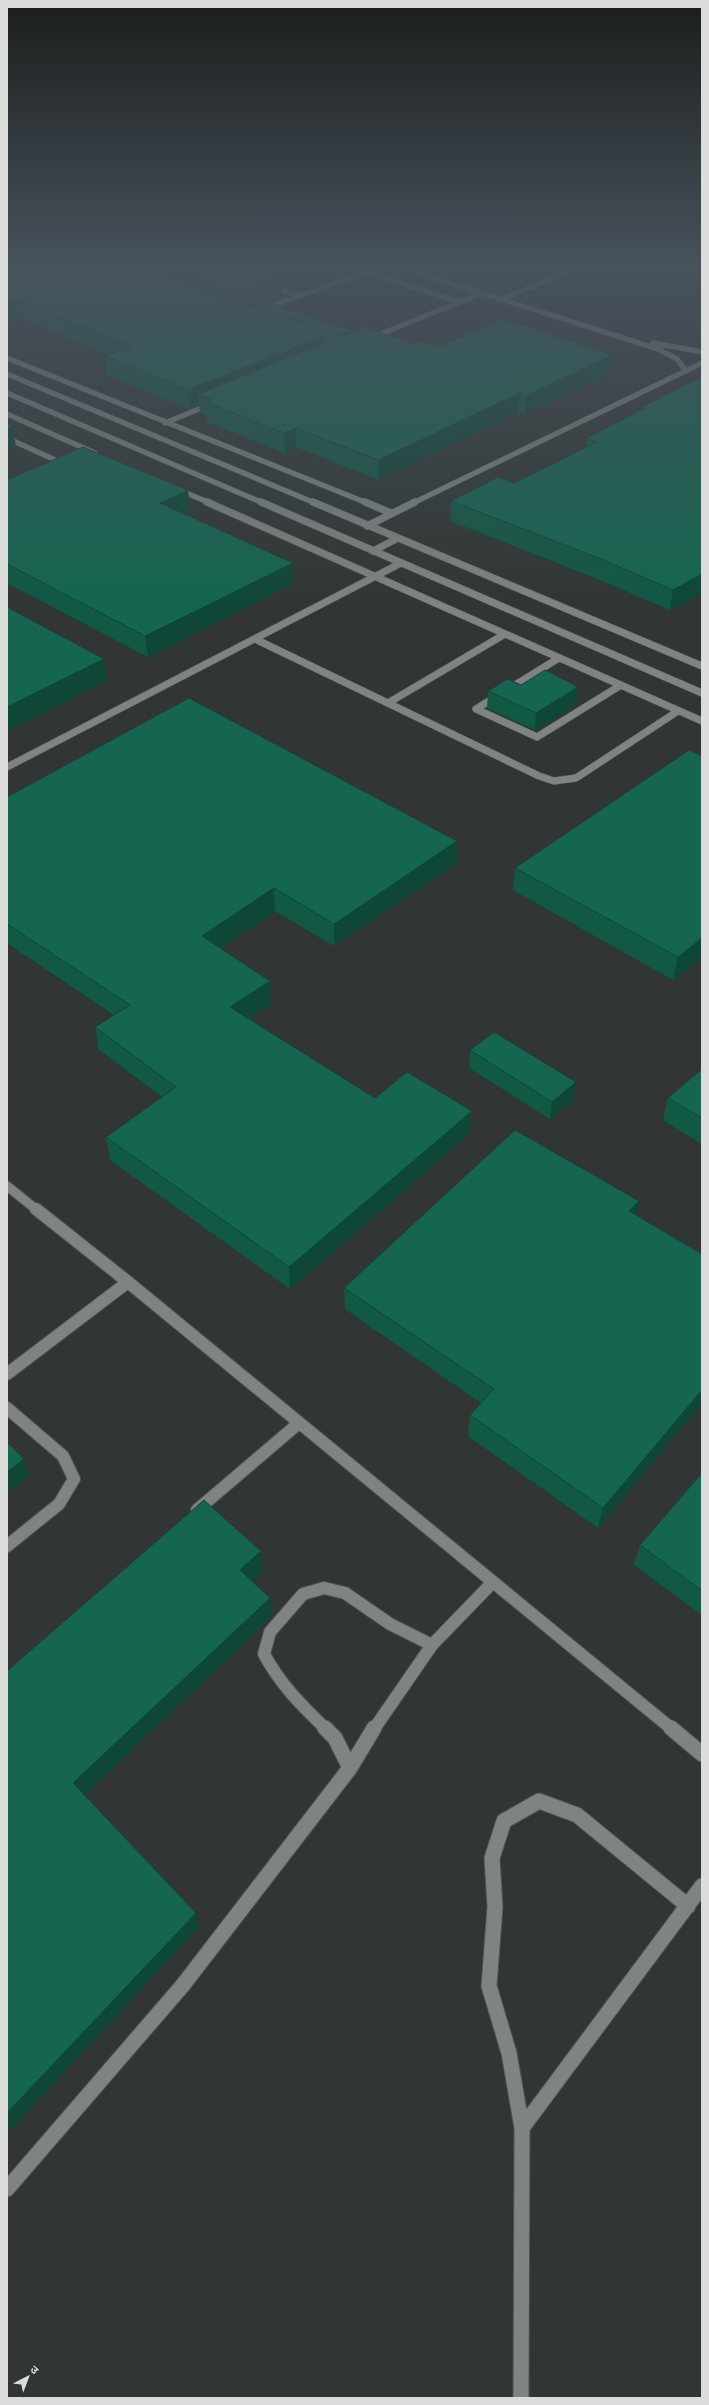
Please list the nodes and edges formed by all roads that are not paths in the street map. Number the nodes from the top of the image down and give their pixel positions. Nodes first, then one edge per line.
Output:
1 (19, 379) edge
2 (59, 379) edge
3 (669, 379) edge
4 (7, 393) edge
5 (221, 400) edge
6 (7, 414) edge
7 (166, 423) junction
8 (7, 438) edge
9 (92, 452) junction
10 (86, 454) edge
11 (99, 455) edge
12 (72, 460) edge
13 (64, 464) junction
14 (57, 467) edge
15 (172, 487) edge
16 (391, 513) junction
17 (367, 526) junction
18 (398, 538) junction
19 (373, 551) junction
20 (401, 563) junction
21 (375, 576) junction
22 (505, 634) junction
23 (255, 638) junction
24 (559, 658) junction
25 (702, 666) edge
26 (621, 685) junction
27 (702, 693) edge
28 (388, 703) junction
29 (678, 711) junction
30 (702, 721) edge
31 (7, 767) edge
32 (7, 1186) edge
33 (128, 1282) junction
34 (7, 1374) edge
35 (7, 1408) edge
36 (299, 1423) junction
37 (189, 1517) edge
38 (7, 1546) edge
39 (493, 1582) junction
40 (432, 1645) junction
41 (702, 1754) edge
42 (350, 1768) junction
43 (702, 1886) edge
44 (688, 1906) junction
45 (522, 2128) junction
46 (7, 2189) edge
47 (521, 2398) edge

1 - 17 street
2 - 7 street
3 - 16 street
4 - 19 street
5 - 7 street
6 - 9 street
7 - 16 street
8 - 13 street
9 - 10 street
9 - 11 street
12 - 13 street
13 - 14 street
15 - 21 street
16 - 17 street
17 - 18 street
18 - 19 street
18 - 25 street
19 - 20 street
20 - 21 street
20 - 27 street
21 - 22 street
21 - 23 street
22 - 24 street
22 - 28 street
23 - 28 street
23 - 31 street
24 - 26 street
24 - 26 street
26 - 29 street
28 - 29 street
29 - 30 street
32 - 33 street
33 - 34 street
33 - 36 street
35 - 38 street
36 - 37 street
36 - 39 street
39 - 40 street
39 - 41 street
40 - 42 street
40 - 42 street
42 - 46 street
43 - 44 street
44 - 45 street
44 - 45 street
45 - 47 street

